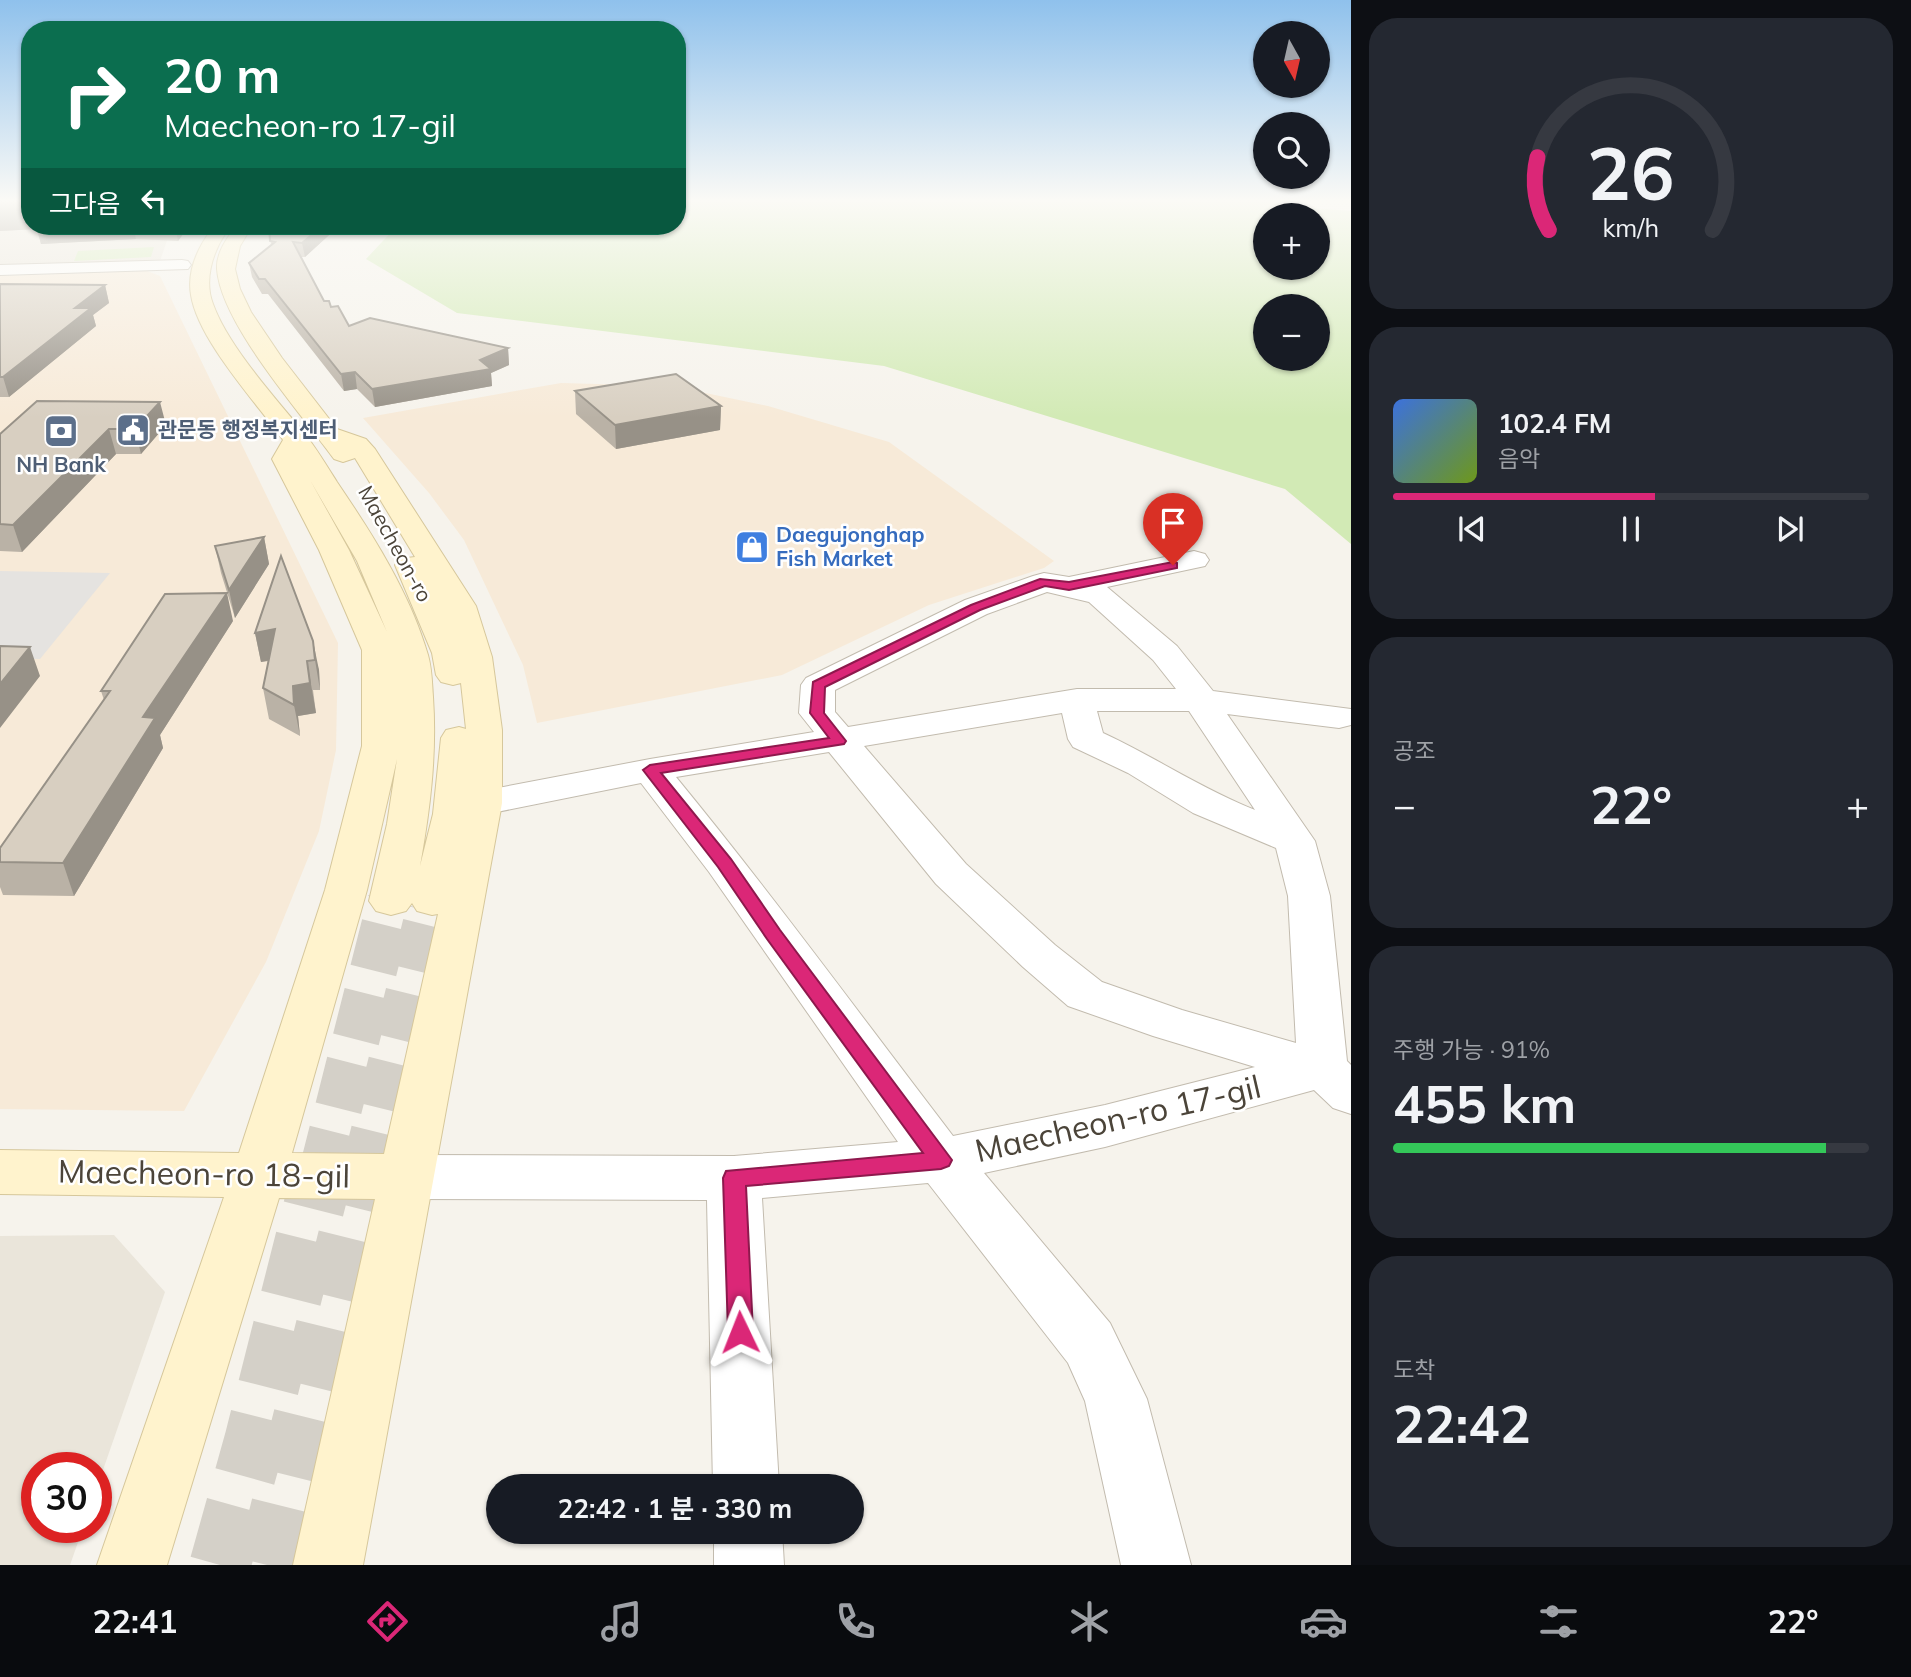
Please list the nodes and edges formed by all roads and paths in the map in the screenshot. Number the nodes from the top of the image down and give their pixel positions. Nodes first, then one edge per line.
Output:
1 (180, 272) edge
2 (202, 272) edge
3 (227, 272) edge
4 (237, 272) edge
5 (230, 286) junction
6 (201, 301) junction
7 (312, 436) junction
8 (1194, 560) dead end
9 (1069, 586) junction
10 (1077, 700) junction
11 (1202, 700) junction
12 (1339, 717) dead end
13 (839, 741) junction
14 (650, 770) junction
15 (482, 803) junction
16 (1294, 841) junction
17 (391, 901) tunnel mouth
18 (432, 901) tunnel mouth
19 (1337, 1082) edge
20 (941, 1160) junction
21 (0, 1172) edge
22 (259, 1175) junction
23 (408, 1177) junction
24 (734, 1178) junction
25 (746, 1474) edge
26 (748, 1544) edge
27 (132, 1565) edge
28 (328, 1565) edge
29 (749, 1565) edge
30 (1156, 1565) edge

1 - 6 main road
2 - 6 main road, Maecheon-ro
3 - 5 main road, Maecheon-ro
4 - 5 main road
5 - 7 main road, Maecheon-ro
6 - 7 main road, Maecheon-ro
7 - 15 main road
7 - 17 main road, Maecheon-ro
7 - 18 main road, Maecheon-ro
7 - 22 main road
8 - 9 street
9 - 11 street
9 - 13 street
10 - 11 street
10 - 13 street
10 - 16 street
11 - 12 street
11 - 16 street
13 - 14 street
13 - 19 street
14 - 15 street
14 - 20 street
15 - 23 main road
16 - 19 street
19 - 20 street, Maecheon-ro 17-gil
20 - 24 street, Maecheon-ro 17-gil
20 - 30 street
21 - 22 main road, Maecheon-ro 18-gil
22 - 23 main road, Maecheon-ro 18-gil
22 - 27 main road
23 - 24 street, Maecheon-ro 17-gil
23 - 28 main road
24 - 25 street
26 - 29 street

